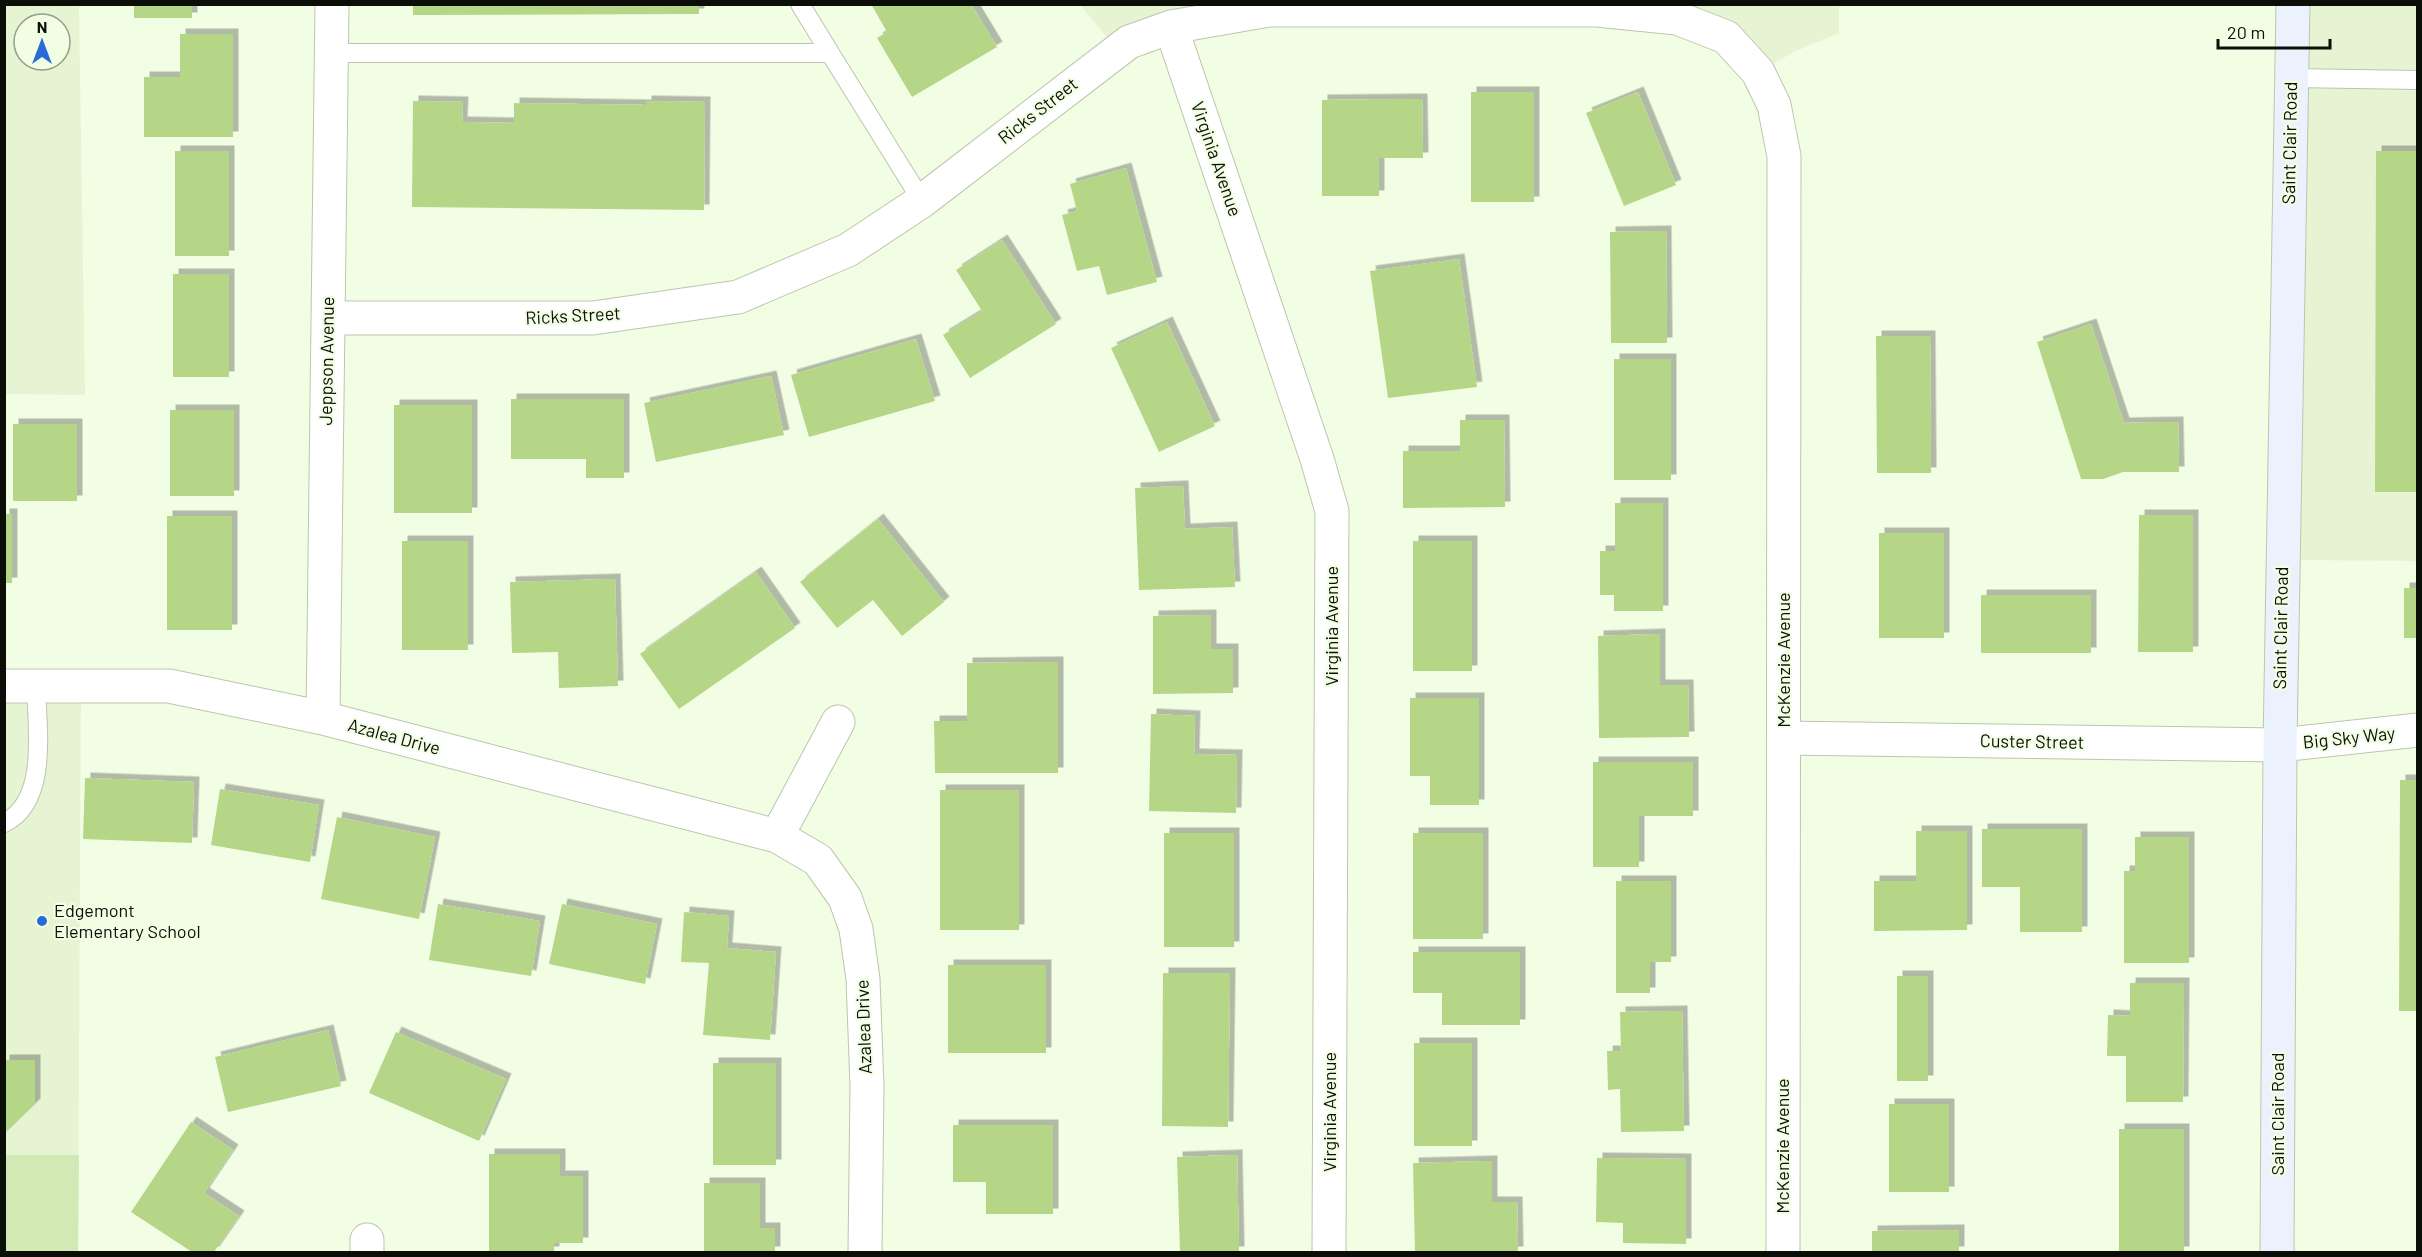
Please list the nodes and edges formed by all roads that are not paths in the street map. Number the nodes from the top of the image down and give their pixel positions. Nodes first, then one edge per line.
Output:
1 (332, 4) edge
2 (800, 4) edge
3 (2293, 4) edge
4 (1171, 27) junction
5 (332, 53) junction
6 (830, 53) junction
7 (1758, 72) joint
8 (2291, 78) junction
9 (2418, 80) edge
10 (922, 201) junction
11 (328, 318) junction
12 (20, 687) edge
13 (323, 718) junction
14 (838, 723) dead end
15 (2418, 730) edge
16 (1784, 738) junction
17 (2280, 745) junction
18 (4, 823) edge
19 (777, 836) junction
20 (866, 1252) edge
21 (1329, 1252) edge
22 (1783, 1252) edge
23 (2277, 1252) edge

1 - 5 street, Jeppson Avenue
2 - 6 lane
3 - 8 street, Saint Clair Road
4 - 7 street, Ricks Street
4 - 10 street, Ricks Street
4 - 21 street, Virginia Avenue
5 - 6 lane
5 - 11 street, Jeppson Avenue
6 - 10 lane
7 - 16 street, McKenzie Avenue
8 - 9 lane
8 - 17 street, Saint Clair Road
10 - 11 street, Ricks Street
11 - 13 street, Jeppson Avenue
12 - 13 street, Azalea Drive
12 - 18 lane
13 - 19 street, Azalea Drive
14 - 19 street
15 - 17 street, Big Sky Way
16 - 17 street, Custer Street
16 - 22 street, McKenzie Avenue
17 - 23 street, Saint Clair Road
19 - 20 street, Azalea Drive

